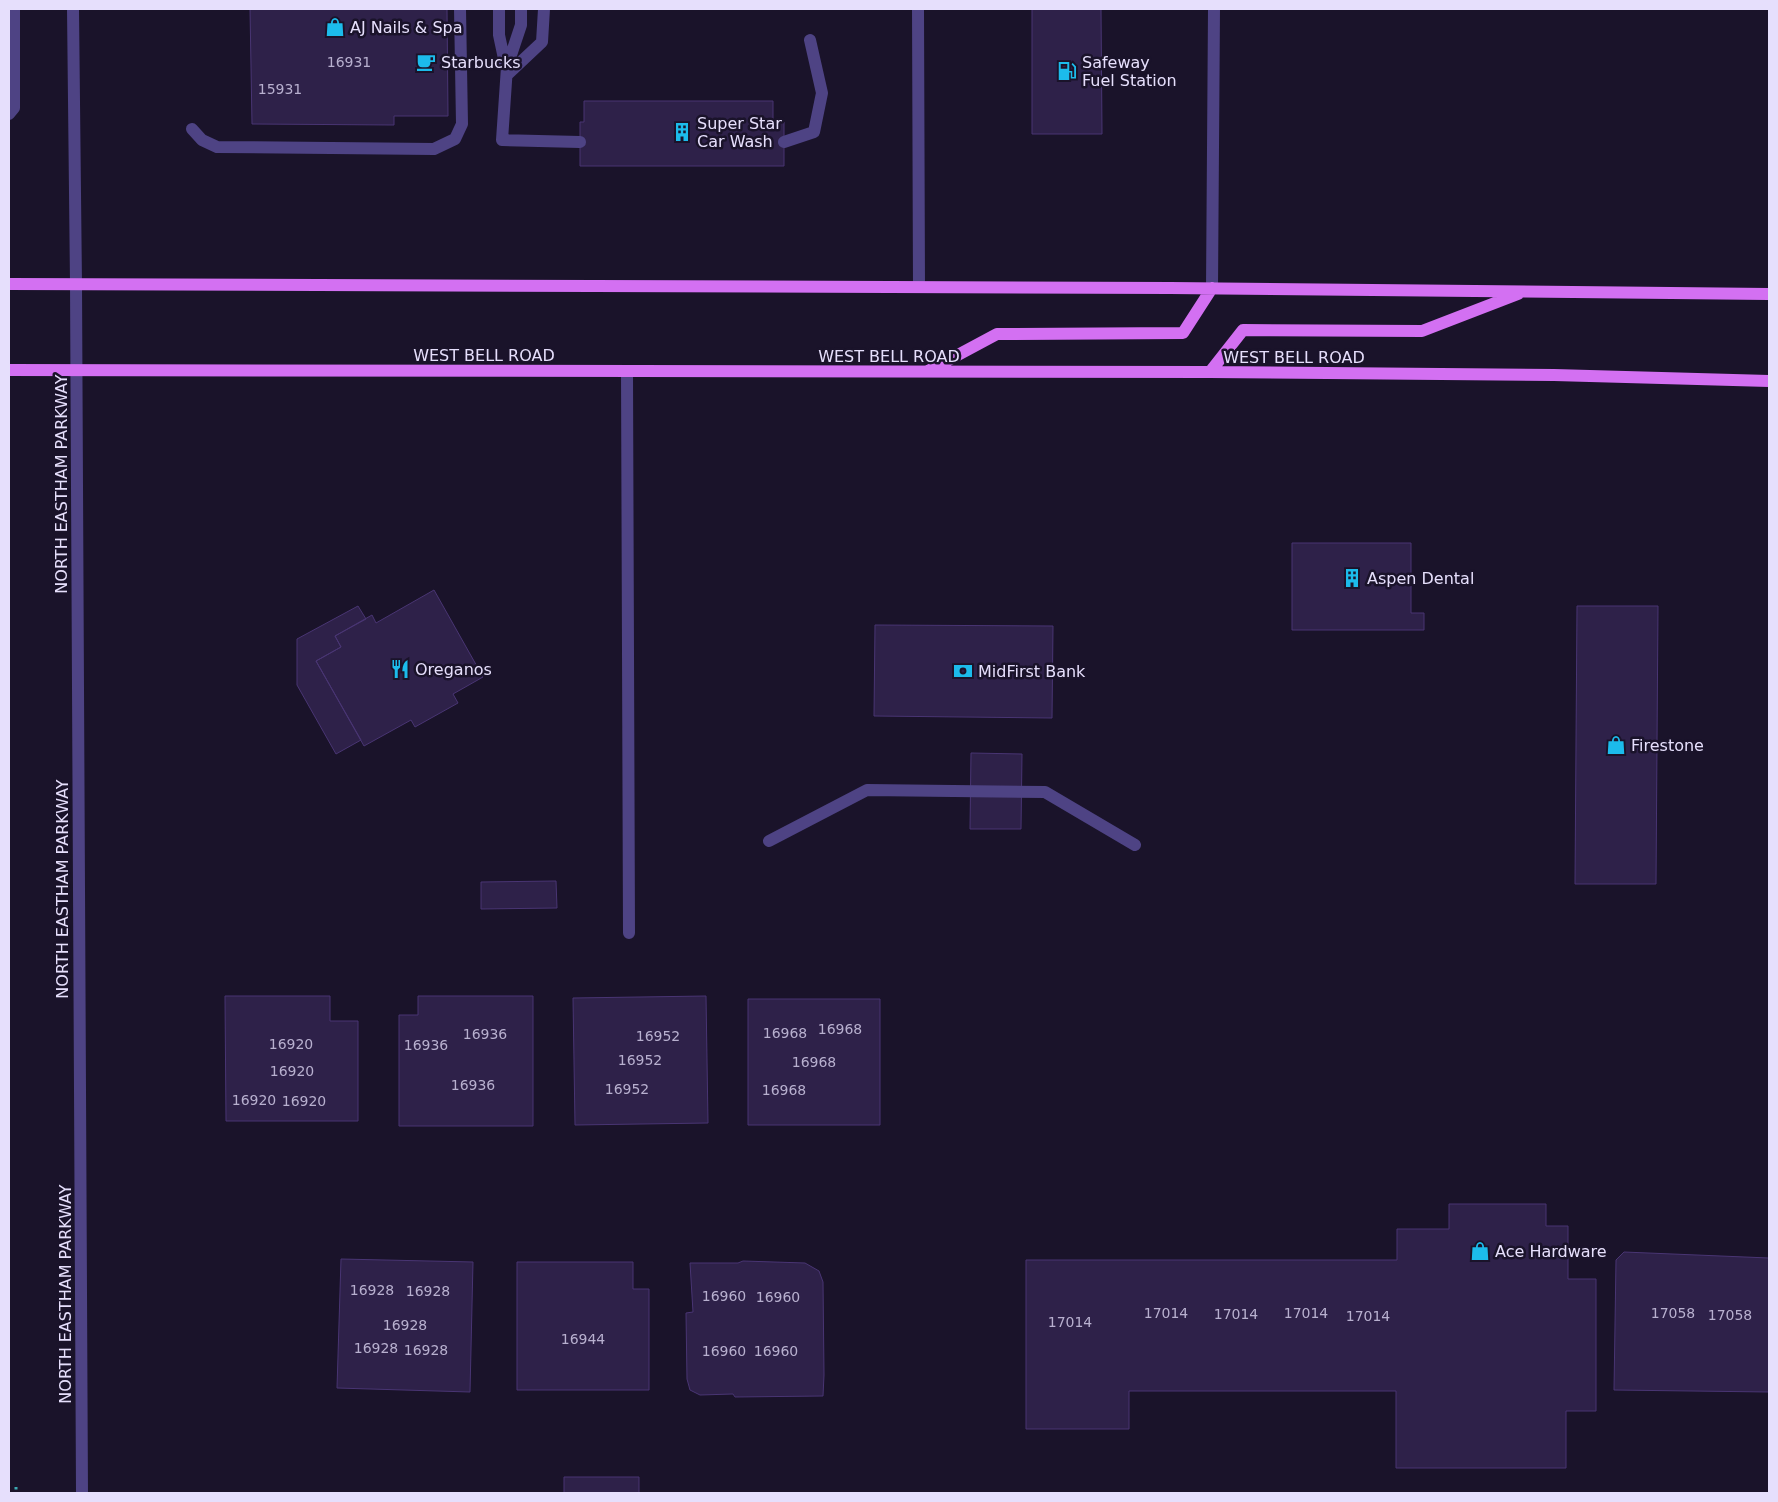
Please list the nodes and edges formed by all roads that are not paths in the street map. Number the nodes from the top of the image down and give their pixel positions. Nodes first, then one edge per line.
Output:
1 (14, 9) edge
2 (73, 9) edge
3 (460, 9) edge
4 (499, 9) edge
5 (521, 9) edge
6 (544, 9) edge
7 (918, 9) edge
8 (1214, 9) edge
9 (810, 40) dead end
10 (507, 75) junction
11 (9, 114) edge
12 (192, 129) dead end
13 (580, 142) dead end
14 (784, 142) dead end
15 (9, 284) edge
16 (76, 284) junction
17 (919, 287) junction
18 (1212, 288) junction
19 (1525, 291) junction
20 (1769, 294) edge
21 (9, 370) edge
22 (76, 370) junction
23 (627, 372) junction
24 (926, 372) junction
25 (1210, 372) junction
26 (1769, 381) edge
27 (769, 841) dead end
28 (1135, 845) dead end
29 (630, 933) dead end
30 (82, 1493) edge

1 - 11 street
2 - 16 street, NORTH EASTHAM PARKWAY
3 - 12 street
4 - 10 street
5 - 10 street
6 - 10 street
7 - 17 street
8 - 18 street
9 - 14 street
10 - 13 street
15 - 16 main road
16 - 17 main road
16 - 22 street, NORTH EASTHAM PARKWAY
17 - 18 main road
18 - 19 main road
18 - 24 main road
19 - 20 main road
19 - 25 main road
21 - 22 main road, WEST BELL ROAD
22 - 23 main road, WEST BELL ROAD
22 - 30 street, NORTH EASTHAM PARKWAY
23 - 24 main road, WEST BELL ROAD
23 - 29 street
24 - 25 main road, WEST BELL ROAD
25 - 26 main road, WEST BELL ROAD
27 - 28 street

